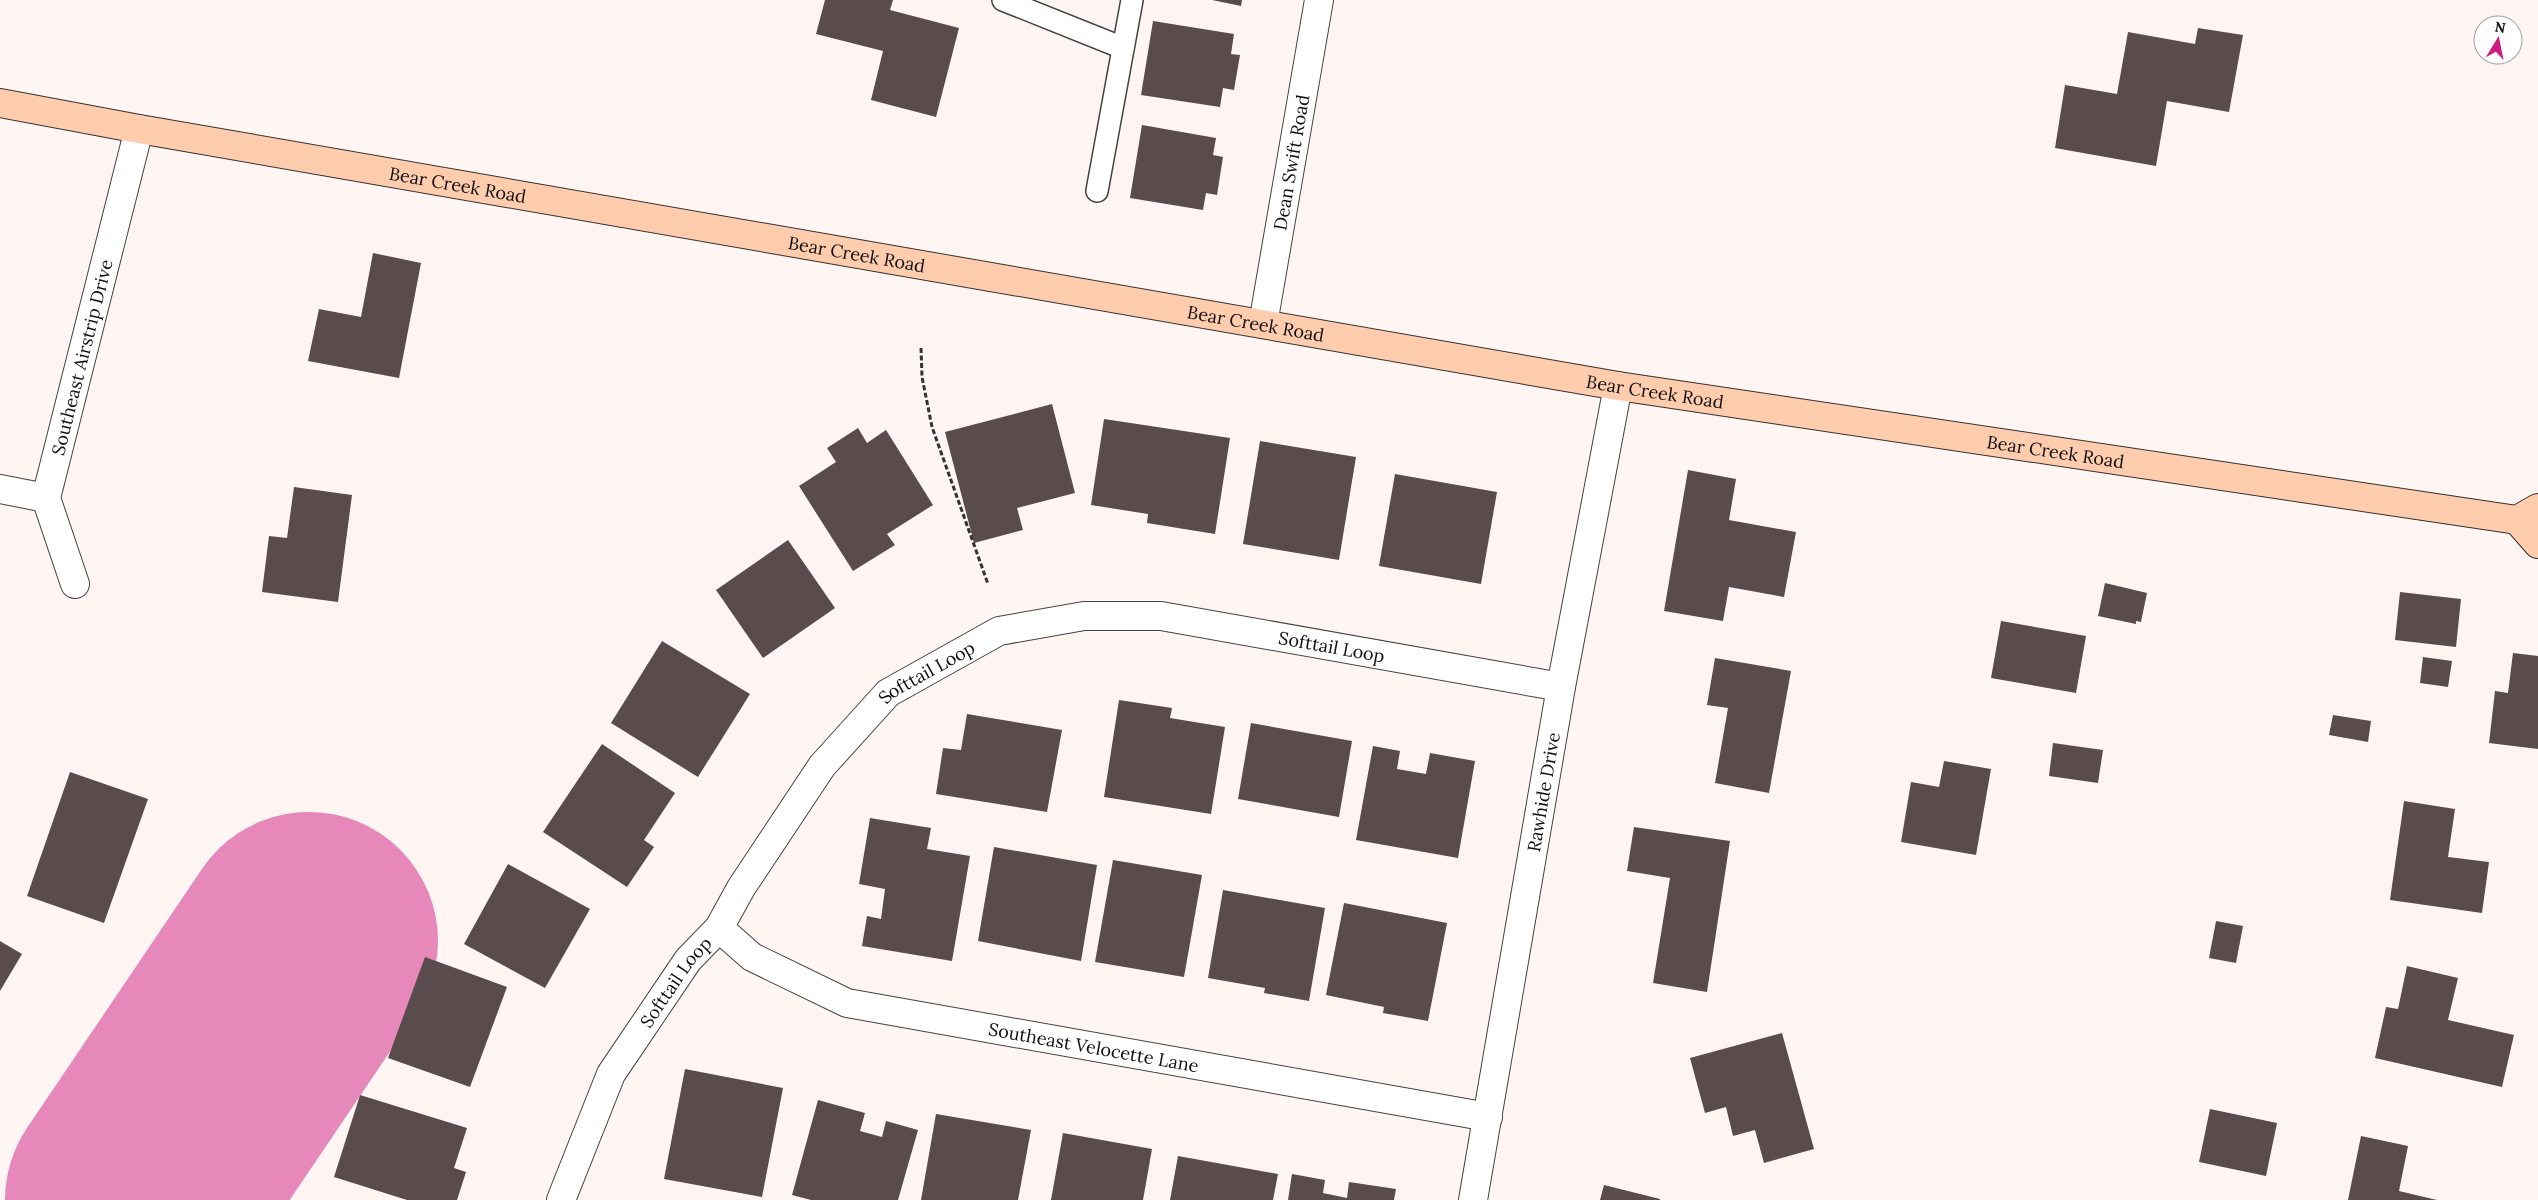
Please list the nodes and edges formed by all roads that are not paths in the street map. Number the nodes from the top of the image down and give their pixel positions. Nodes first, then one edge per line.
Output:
1 (1003, 0) edge
2 (1132, 0) edge
3 (1319, 0) edge
4 (1123, 48) junction
5 (0, 103) edge
6 (139, 129) junction
7 (1097, 191) dead end
8 (1263, 324) junction
9 (1618, 386) junction
10 (0, 489) edge
11 (46, 498) junction
12 (2527, 514) edge
13 (2538, 544) edge
14 (75, 584) dead end
15 (1562, 687) junction
16 (719, 928) junction
17 (1488, 1116) junction
18 (561, 1200) edge
19 (1473, 1200) edge

1 - 4 lane
2 - 4 lane
3 - 8 street, Dean Swift Road
4 - 7 lane
5 - 6 street, Bear Creek Road
6 - 8 street, Bear Creek Road
6 - 11 street, Southeast Airstrip Drive
8 - 9 street, Bear Creek Road
9 - 12 street, Bear Creek Road
9 - 15 street, Rawhide Drive
10 - 11 street
11 - 14 street
12 - 13 street, Bear Creek Road
15 - 16 street, Softtail Loop
15 - 17 street, Rawhide Drive
16 - 17 street, Southeast Velocette Lane
16 - 18 street, Softtail Loop
17 - 19 street, Rawhide Drive

